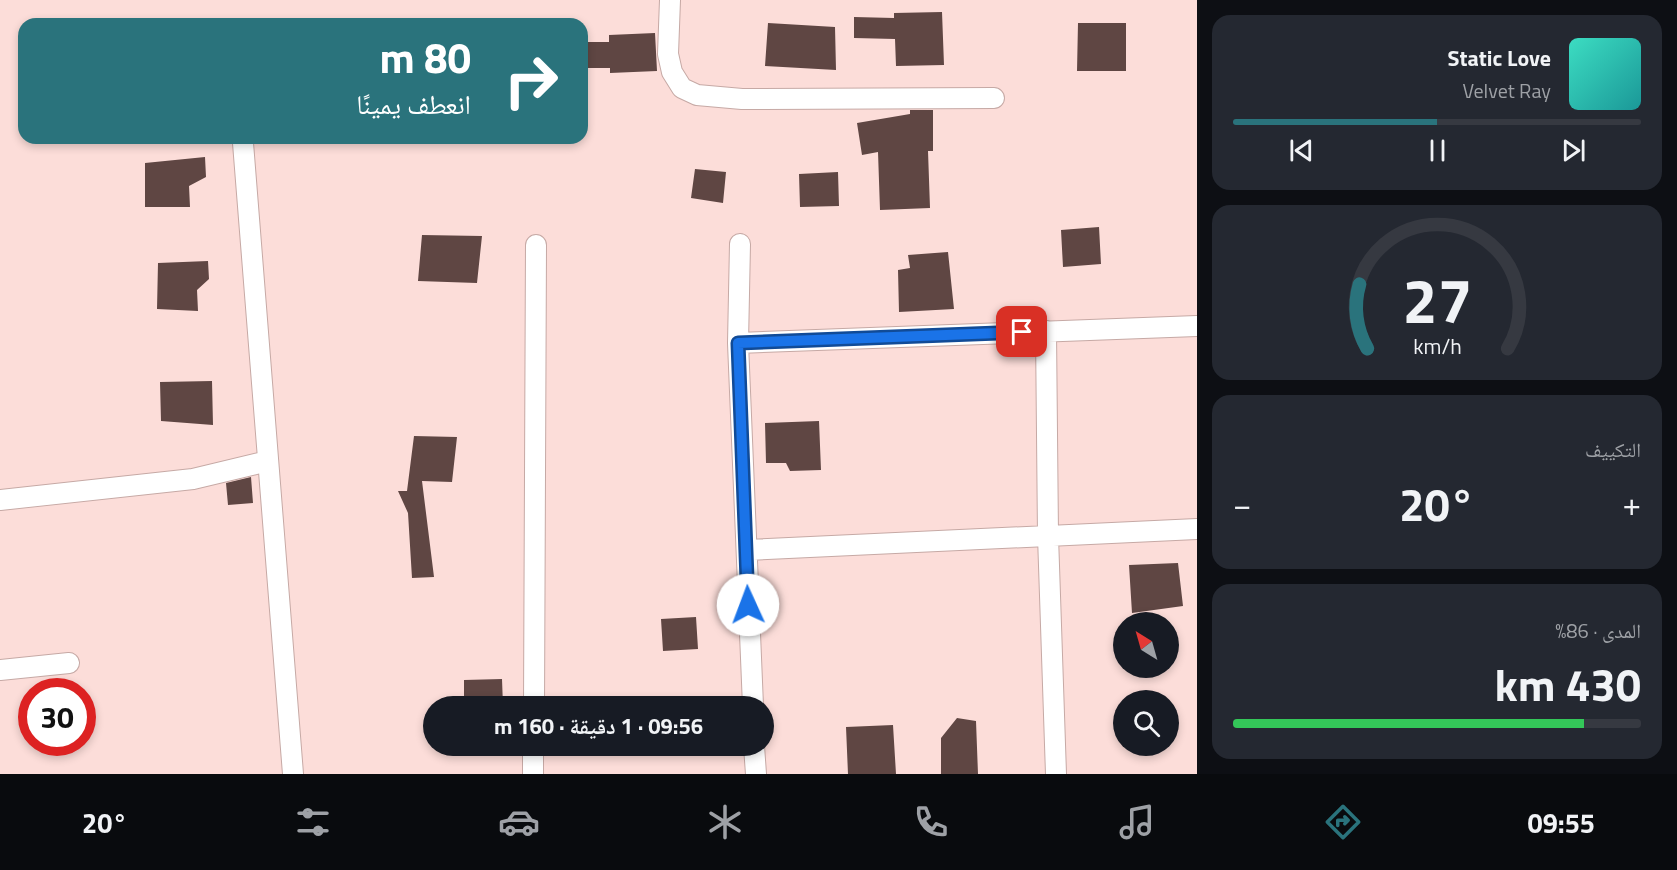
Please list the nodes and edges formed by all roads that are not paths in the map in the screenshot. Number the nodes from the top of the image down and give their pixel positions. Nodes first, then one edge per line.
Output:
1 (670, 0) edge
2 (994, 98) dead end
3 (243, 144) edge
4 (740, 244) dead end
5 (536, 245) dead end
6 (1197, 326) edge
7 (1046, 332) junction
8 (738, 343) junction
9 (268, 461) junction
10 (0, 500) edge
11 (1197, 529) edge
12 (1048, 536) junction
13 (747, 550) junction
14 (69, 663) dead end
15 (0, 670) edge
16 (534, 696) edge
17 (753, 696) edge
18 (533, 756) edge
19 (755, 756) edge
20 (293, 774) edge
21 (533, 774) edge
22 (756, 774) edge
23 (1056, 774) edge

1 - 2 street
3 - 9 street
4 - 8 street
5 - 16 street
6 - 7 street
7 - 8 street
7 - 12 street
8 - 13 street
9 - 10 street
9 - 20 street
11 - 12 street
12 - 13 street
12 - 23 street
13 - 17 street
14 - 15 street
18 - 21 street
19 - 22 street

